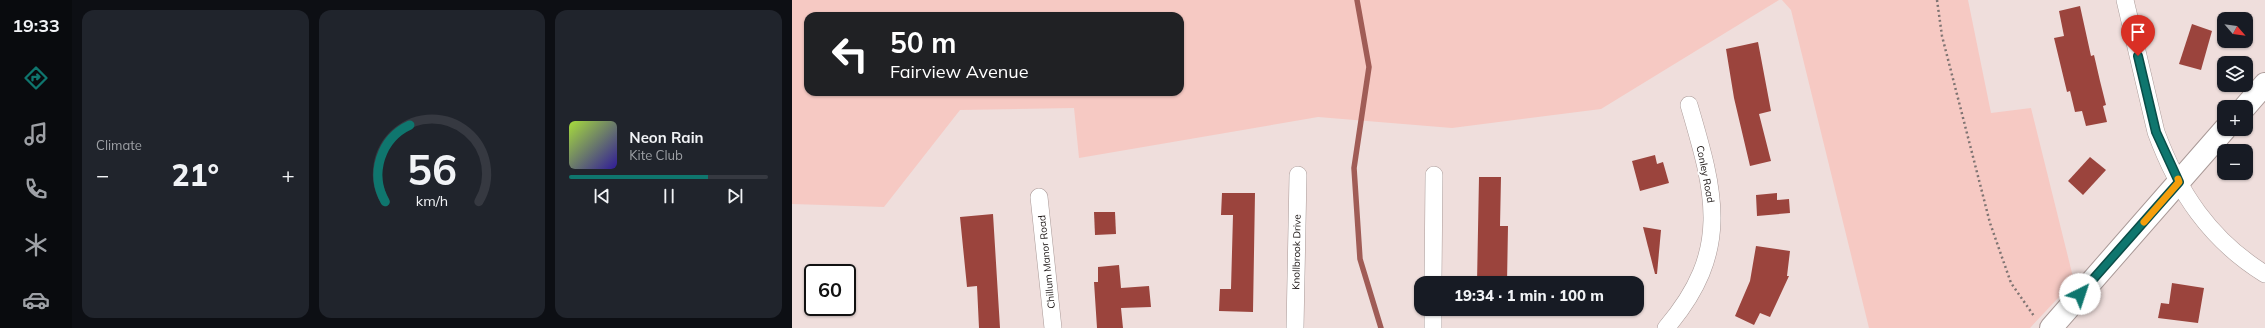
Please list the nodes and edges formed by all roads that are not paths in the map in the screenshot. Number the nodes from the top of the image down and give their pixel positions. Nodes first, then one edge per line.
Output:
1 (2125, 0) edge
2 (2265, 84) edge
3 (2251, 100) edge
4 (1689, 105) dead end
5 (2219, 136) edge
6 (1434, 175) dead end
7 (1298, 176) dead end
8 (2179, 182) junction
9 (1039, 197) dead end
10 (2265, 274) edge
11 (1434, 276) edge
12 (1433, 316) edge
13 (2044, 325) edge
14 (1053, 328) edge
15 (1295, 328) edge
16 (1433, 328) edge
17 (1666, 328) edge

1 - 8 street
2 - 3 main road
4 - 17 street, Conley Road
5 - 8 main road
6 - 11 street
7 - 15 street, Knollbrook Drive
8 - 10 street
8 - 13 main road
9 - 14 street, Chillum Manor Road
12 - 16 street

